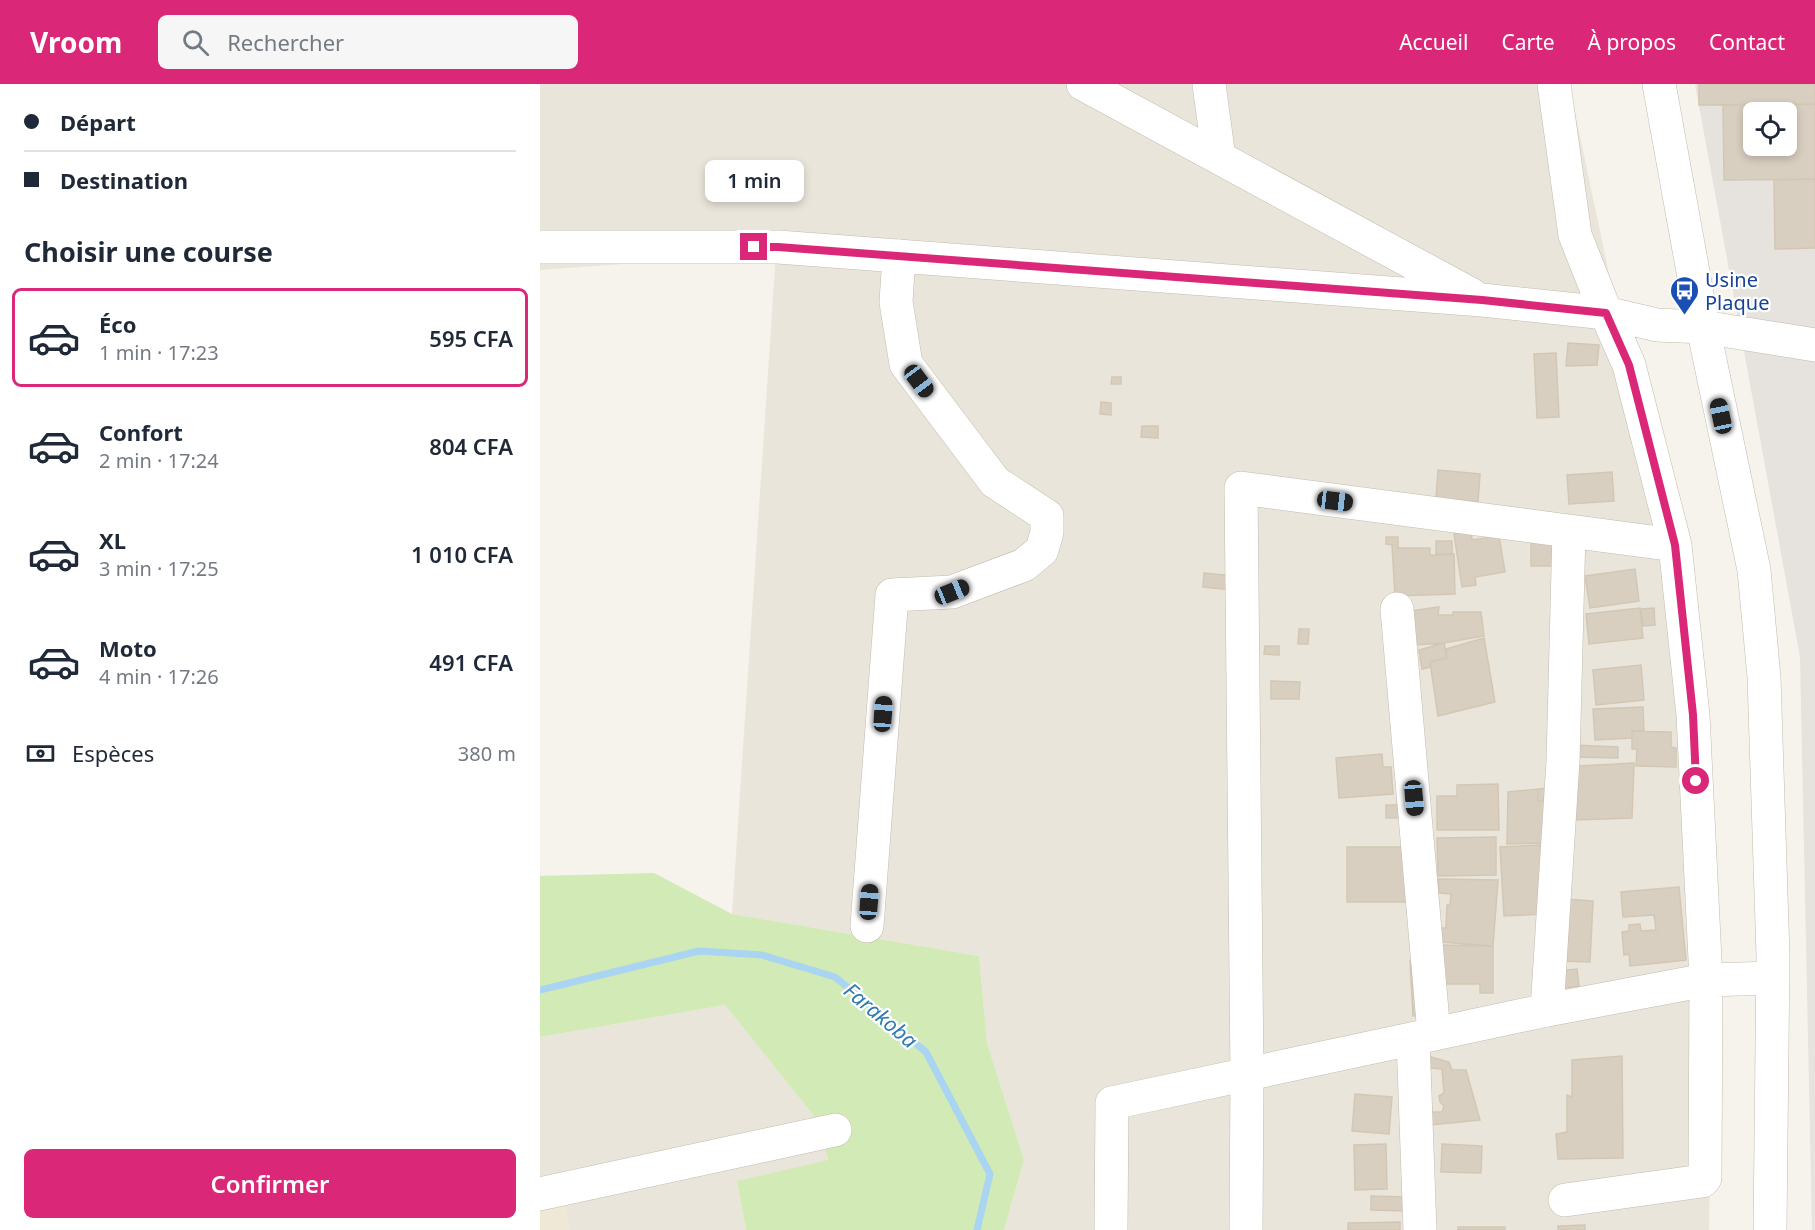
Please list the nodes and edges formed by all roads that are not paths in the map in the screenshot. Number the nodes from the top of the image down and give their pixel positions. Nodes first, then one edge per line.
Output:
1 (1083, 84) edge
2 (1209, 84) edge
3 (1554, 84) edge
4 (1659, 84) edge
5 (1219, 158) junction
6 (540, 247) edge
7 (899, 256) junction
8 (1482, 300) junction
9 (1606, 313) junction
10 (1703, 327) junction
11 (1815, 345) edge
12 (1569, 531) junction
13 (1675, 545) junction
14 (1397, 609) dead end
15 (867, 926) dead end
16 (1773, 978) junction
17 (1706, 980) junction
18 (1547, 1010) junction
19 (1424, 1037) junction
20 (1247, 1074) junction
21 (835, 1130) dead end
22 (540, 1194) edge
23 (1565, 1200) dead end
24 (1111, 1230) edge
25 (1246, 1230) edge
26 (1420, 1230) edge
27 (1770, 1230) edge

1 - 5 street
2 - 5 street
3 - 9 street
4 - 10 street
5 - 8 street
6 - 7 street
7 - 8 street
7 - 15 street
8 - 9 street
9 - 10 street
9 - 13 street
10 - 11 street
10 - 16 street
12 - 13 street
12 - 18 street
12 - 20 street
13 - 17 street
14 - 19 street
16 - 17 street
16 - 27 street
17 - 18 street
17 - 23 street
18 - 19 street
19 - 20 street
19 - 26 street
20 - 24 street
20 - 25 street
21 - 22 street

